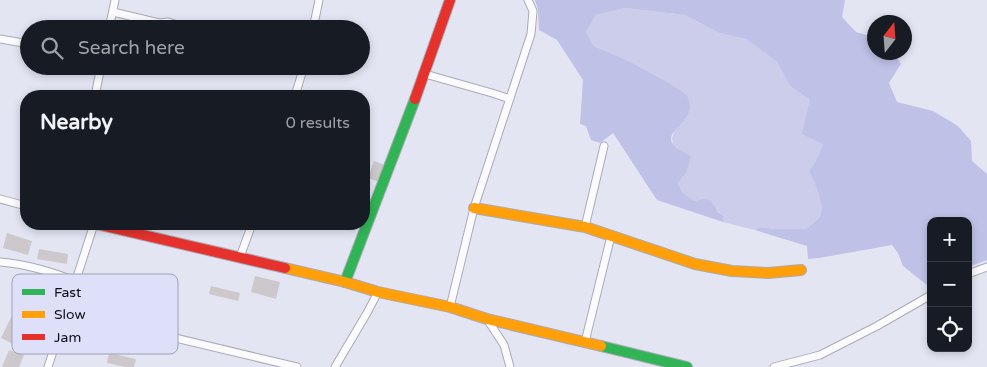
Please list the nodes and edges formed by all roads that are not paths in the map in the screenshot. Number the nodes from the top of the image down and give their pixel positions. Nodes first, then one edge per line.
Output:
1 (115, 0) edge
2 (319, 0) edge
3 (450, 0) edge
4 (528, 0) edge
5 (112, 12) junction
6 (111, 20) edge
7 (143, 20) edge
8 (315, 20) edge
9 (0, 39) edge
10 (20, 42) edge
11 (425, 74) junction
12 (99, 75) edge
13 (301, 75) edge
14 (95, 90) edge
15 (297, 90) edge
16 (510, 99) junction
17 (604, 146) dead end
18 (0, 199) edge
19 (20, 204) edge
20 (474, 208) junction
21 (370, 217) edge
22 (585, 227) junction
23 (93, 230) edge
24 (121, 230) edge
25 (250, 230) edge
26 (365, 230) edge
27 (611, 236) junction
28 (240, 257) junction
29 (0, 262) edge
30 (987, 268) edge
31 (800, 270) dead end
32 (972, 273) edge
33 (57, 274) edge
34 (78, 274) edge
35 (345, 282) junction
36 (378, 292) junction
37 (927, 297) edge
38 (450, 307) junction
39 (487, 319) junction
40 (178, 339) edge
41 (585, 342) junction
42 (52, 354) edge
43 (48, 367) edge
44 (297, 367) edge
45 (335, 367) edge
46 (510, 367) edge
47 (687, 367) edge
48 (774, 367) edge

1 - 5 street
2 - 8 street
3 - 11 street
4 - 16 street
5 - 6 street
5 - 7 street
9 - 10 street
11 - 16 street
11 - 21 street
12 - 14 street
13 - 15 street
16 - 20 street
17 - 22 street
18 - 19 street
20 - 22 street
20 - 38 street
22 - 27 street
23 - 34 street
24 - 28 street
25 - 28 street
26 - 35 street
27 - 31 street
27 - 41 street
28 - 35 street
29 - 33 street
30 - 32 street
35 - 36 street
36 - 38 street
36 - 45 street
37 - 48 street
38 - 39 street
39 - 41 street
39 - 46 street
40 - 44 street
41 - 47 street
42 - 43 street

